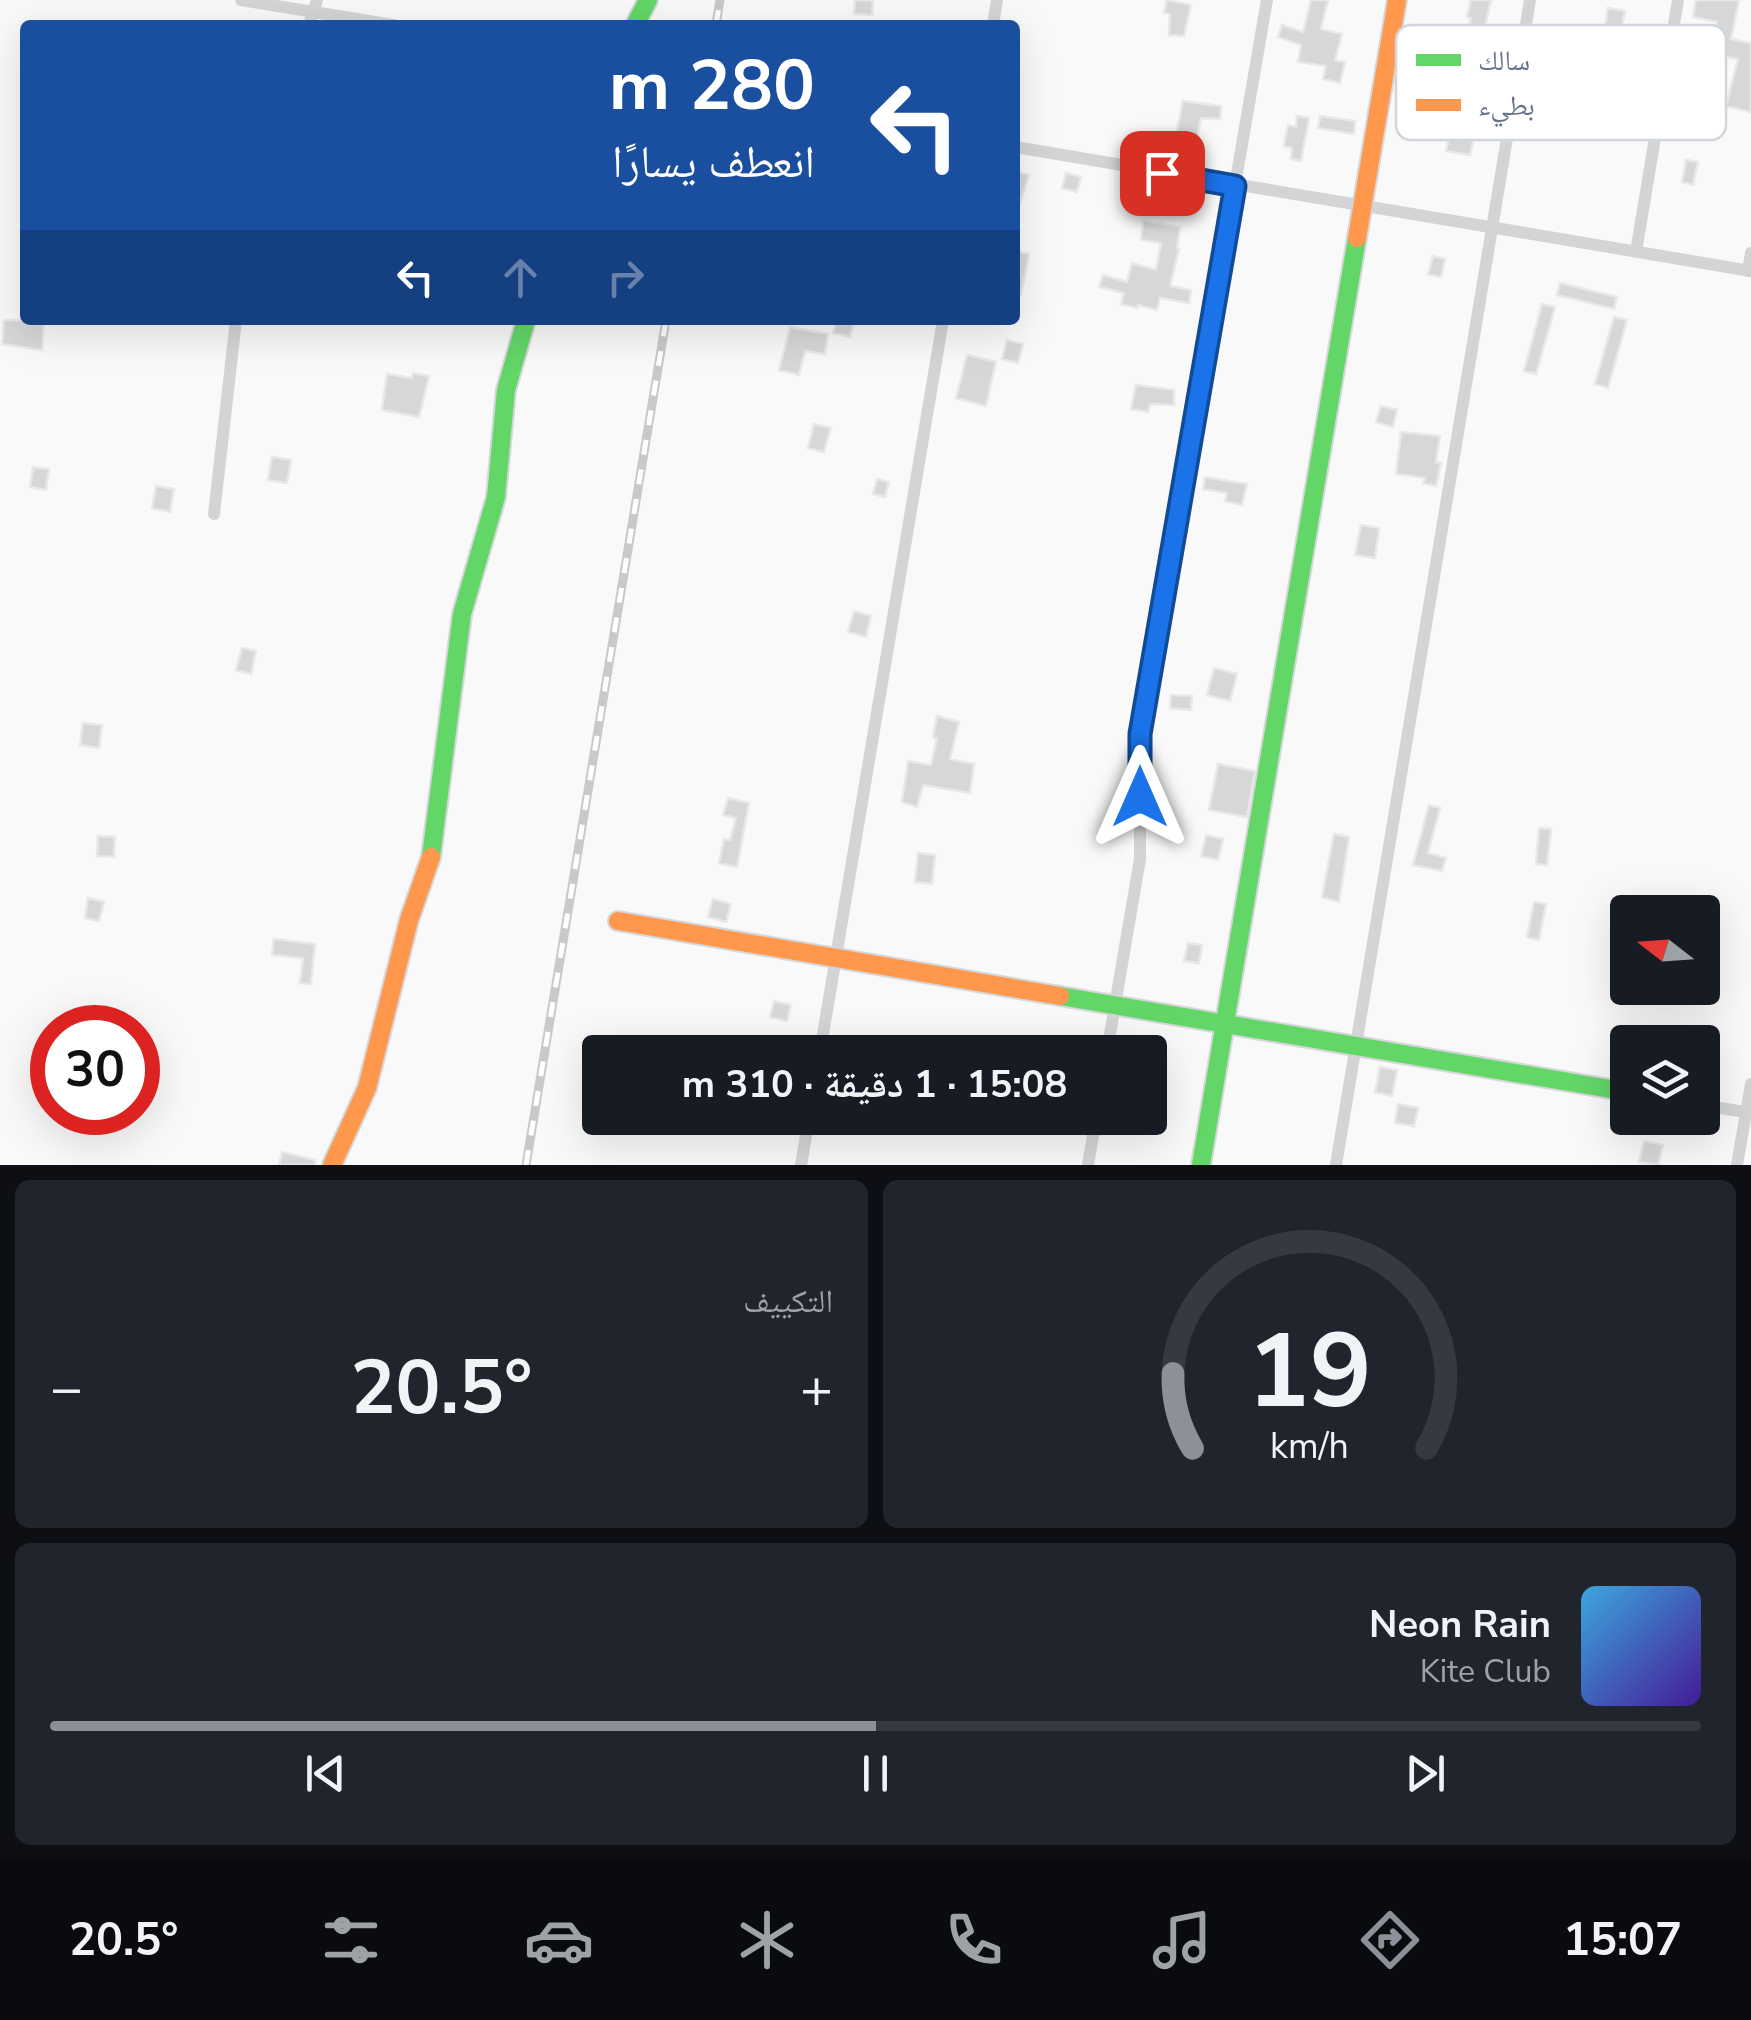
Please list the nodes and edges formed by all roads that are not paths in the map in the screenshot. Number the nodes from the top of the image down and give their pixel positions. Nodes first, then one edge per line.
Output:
1 (240, 0) edge
2 (1266, 0) edge
3 (1397, 0) edge
4 (1530, 0) edge
5 (1678, 0) edge
6 (313, 12) edge
7 (362, 20) edge
8 (1526, 25) edge
9 (1674, 25) edge
10 (1507, 140) edge
11 (1655, 140) edge
12 (1020, 148) edge
13 (1235, 186) junction
14 (1362, 207) junction
15 (1492, 228) junction
16 (1636, 252) junction
17 (1751, 253) edge
18 (1750, 271) edge
19 (235, 325) edge
20 (525, 325) edge
21 (942, 325) edge
22 (214, 514) dead end
23 (618, 921) dead end
24 (836, 958) junction
25 (1115, 1006) junction
26 (1225, 1024) junction
27 (823, 1035) edge
28 (1110, 1035) edge
29 (1356, 1046) junction
30 (1751, 1084) edge
31 (1610, 1089) edge
32 (1720, 1108) edge
33 (1748, 1113) edge
34 (806, 1135) edge
35 (1093, 1135) edge
36 (332, 1165) edge
37 (801, 1165) edge
38 (1088, 1165) edge
39 (1201, 1165) edge
40 (1336, 1165) edge
41 (1737, 1165) edge

1 - 6 street
2 - 13 street
3 - 14 street
4 - 8 street
5 - 9 street
6 - 7 street
10 - 15 street
11 - 16 street
12 - 13 street
13 - 14 street
13 - 25 street
14 - 15 street
14 - 26 street
15 - 16 street
15 - 29 street
16 - 18 street
17 - 18 street
19 - 22 street
20 - 36 street
21 - 24 street
23 - 24 street
24 - 25 street
24 - 27 street
25 - 26 street
25 - 28 street
26 - 29 street
26 - 39 street
29 - 31 street
29 - 40 street
30 - 33 street
32 - 33 street
33 - 41 street
34 - 37 street
35 - 38 street

